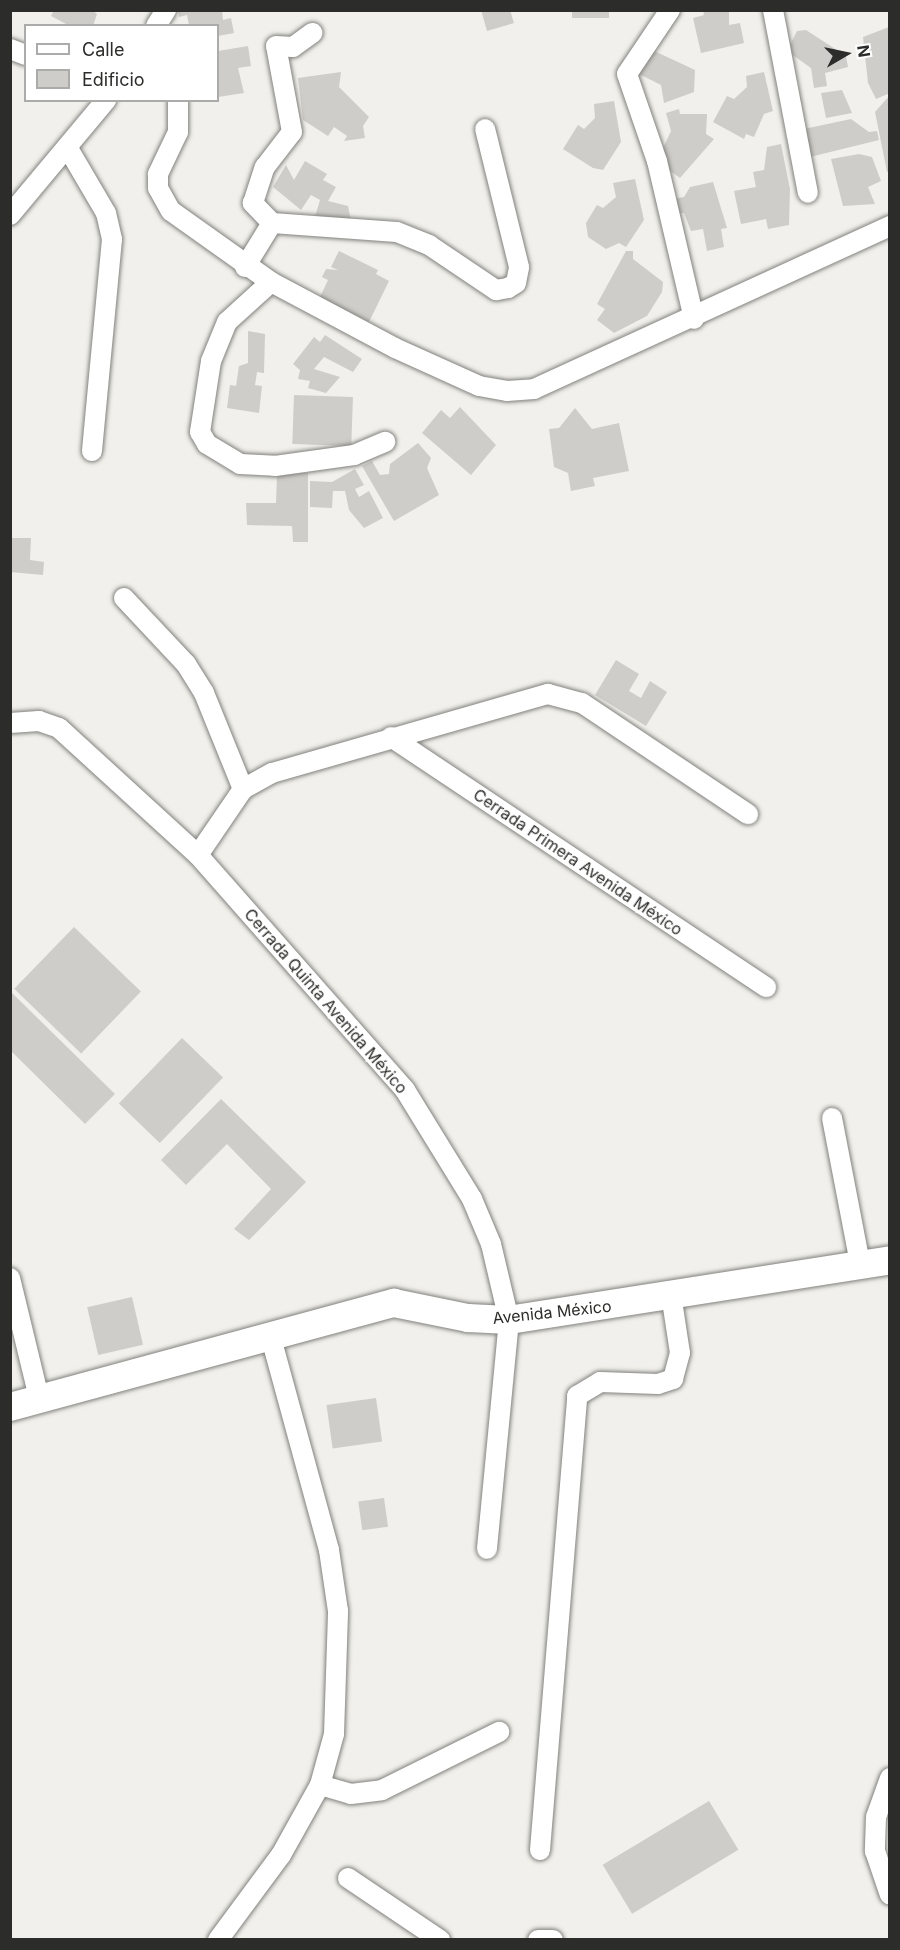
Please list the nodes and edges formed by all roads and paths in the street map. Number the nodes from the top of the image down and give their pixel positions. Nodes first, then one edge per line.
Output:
1 (166, 10) edge
2 (670, 10) edge
3 (773, 10) edge
4 (157, 24) edge
5 (312, 33) dead end
6 (10, 49) edge
7 (24, 55) edge
8 (105, 102) edge
9 (178, 102) edge
10 (485, 129) dead end
11 (69, 150) junction
12 (808, 193) dead end
13 (10, 215) edge
14 (272, 223) junction
15 (890, 226) edge
16 (245, 267) junction
17 (271, 282) junction
18 (694, 319) junction
19 (385, 442) dead end
20 (92, 451) dead end
21 (124, 598) dead end
22 (10, 723) edge
23 (391, 737) junction
24 (243, 789) junction
25 (748, 814) dead end
26 (198, 855) junction
27 (766, 987) dead end
28 (832, 1118) dead end
29 (890, 1260) edge
30 (860, 1264) junction
31 (10, 1278) edge
32 (671, 1294) junction
33 (509, 1320) junction
34 (270, 1334) junction
35 (40, 1402) junction
36 (10, 1407) edge
37 (487, 1549) dead end
38 (499, 1732) dead end
39 (890, 1778) edge
40 (320, 1785) junction
41 (540, 1850) dead end
42 (348, 1878) dead end
43 (890, 1894) edge
44 (218, 1940) edge
45 (440, 1940) edge
46 (538, 1940) edge
47 (553, 1940) edge

1 - 4 street
2 - 18 street
3 - 12 street
5 - 14 street
6 - 7 street
8 - 11 street
9 - 16 street
10 - 14 street
11 - 13 street
11 - 20 street
14 - 16 street
15 - 18 street
16 - 17 street
17 - 18 street
17 - 19 street
21 - 24 street
22 - 26 street, Cerrada Quinta Avenida México
23 - 24 street
23 - 25 street
23 - 27 street, Cerrada Primera Avenida México
24 - 26 street
26 - 33 street, Cerrada Quinta Avenida México
28 - 30 street
29 - 30 main road, Avenida México
30 - 32 main road, Avenida México
31 - 35 street
32 - 33 main road, Avenida México
32 - 41 street
33 - 34 main road, Avenida México
33 - 37 street, Cerrada Quinta Avenida México
34 - 35 main road, Avenida México
34 - 40 street
35 - 36 main road, Avenida México
38 - 40 street
39 - 43 street
40 - 44 street
42 - 45 street
46 - 47 street

